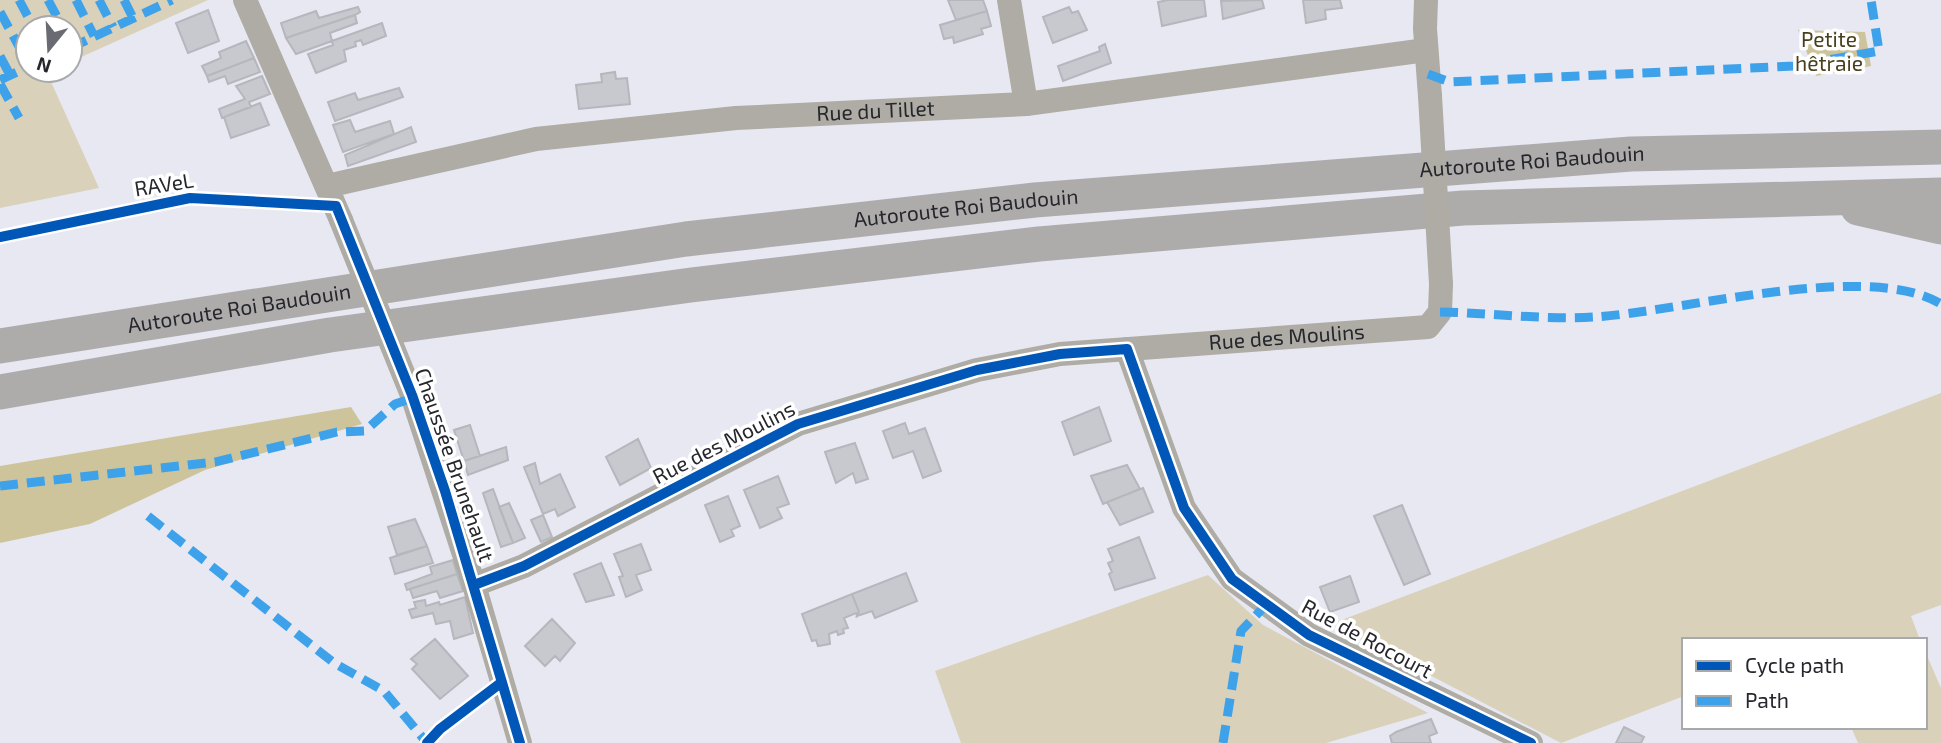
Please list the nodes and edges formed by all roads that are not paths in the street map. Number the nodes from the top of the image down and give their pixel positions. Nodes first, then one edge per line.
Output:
1 (245, 0) edge
2 (1010, 0) edge
3 (1426, 0) edge
4 (1426, 50) junction
5 (1026, 104) junction
6 (1941, 147) edge
7 (327, 186) junction
8 (1941, 195) edge
9 (1825, 197) junction
10 (1941, 227) edge
11 (0, 346) edge
12 (1127, 349) junction
13 (0, 392) edge
14 (474, 584) junction
15 (520, 743) edge
16 (1531, 743) edge

1 - 7 street, Chaussée Brunehault
2 - 5 street
3 - 4 street, Rue des Moulins
4 - 5 street, Rue du Tillet
4 - 12 street, Rue des Moulins, bridge
5 - 7 street, Rue du Tillet
6 - 11 highway, Autoroute Roi Baudouin
7 - 14 street, Chaussée Brunehault, bridge
8 - 9 highway, Autoroute Roi Baudouin
9 - 10 highway
9 - 13 highway, Autoroute Roi Baudouin
12 - 14 street, Rue des Moulins
12 - 16 street, Rue de Rocourt
14 - 15 street, Chaussée Brunehault

